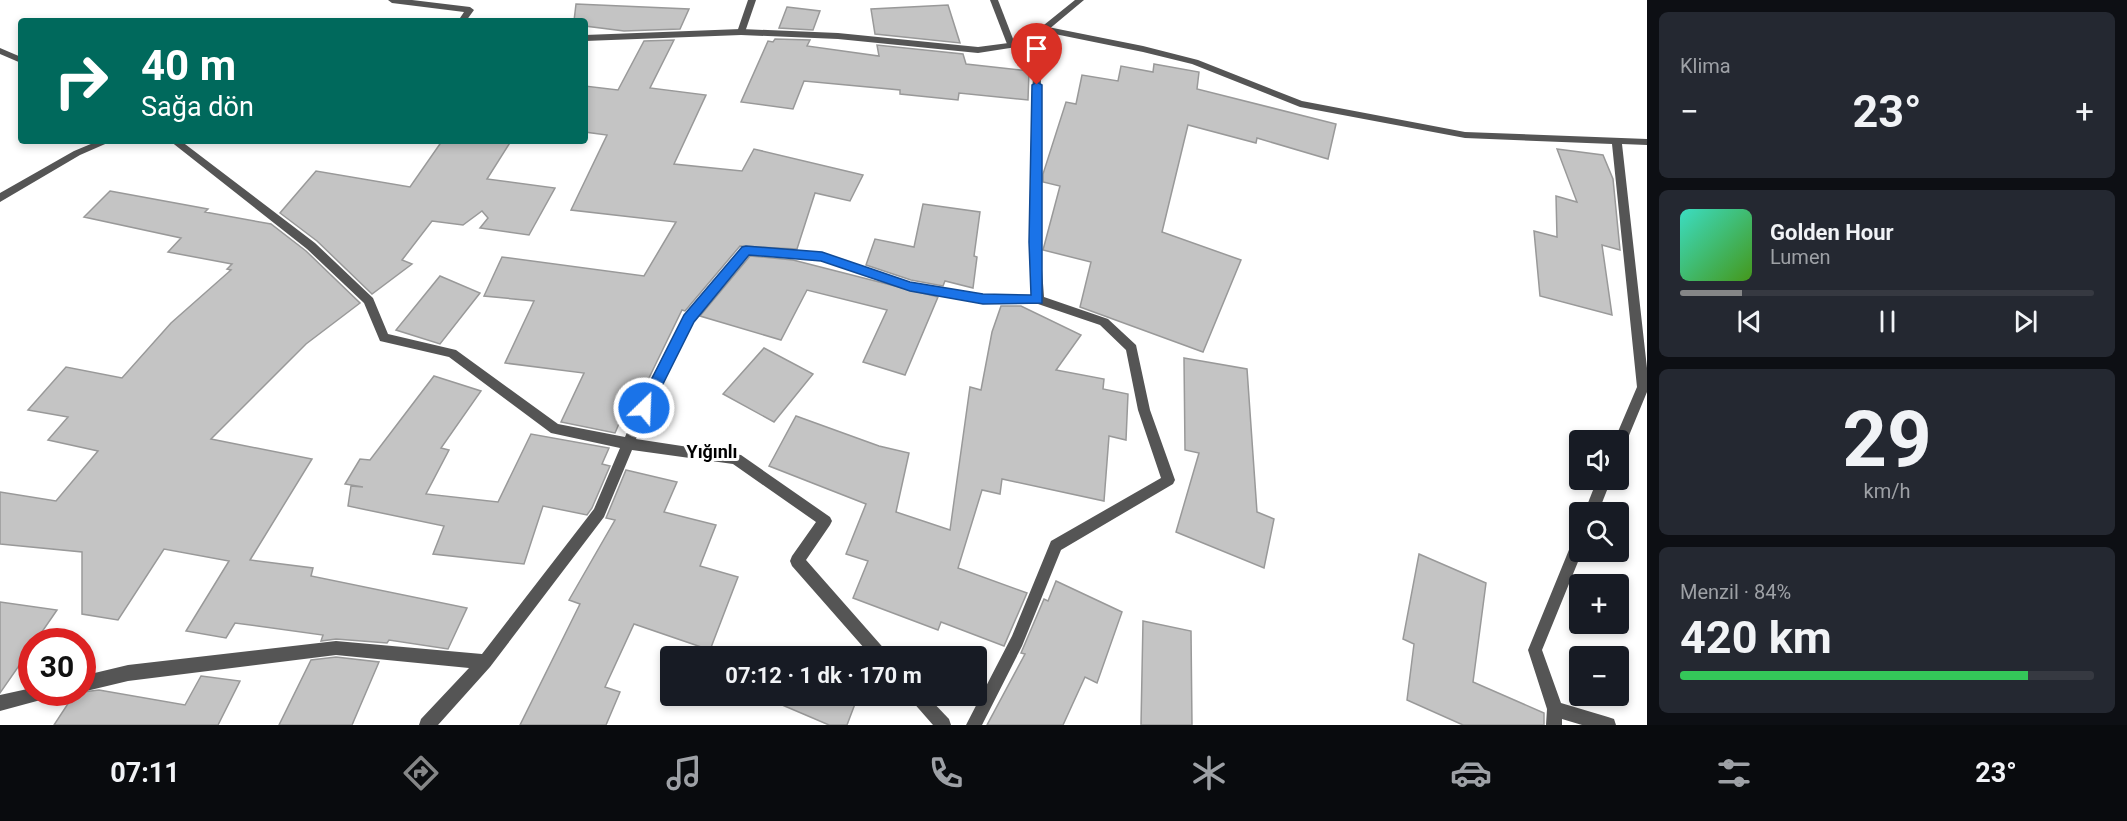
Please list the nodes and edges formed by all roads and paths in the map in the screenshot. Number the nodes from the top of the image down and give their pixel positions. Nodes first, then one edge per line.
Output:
1 (392, 0) edge
2 (752, 0) edge
3 (994, 0) edge
4 (1080, 0) edge
5 (464, 18) edge
6 (1044, 29) junction
7 (741, 32) junction
8 (588, 38) edge
9 (1027, 43) junction
10 (1011, 44) junction
11 (0, 51) edge
12 (18, 59) edge
13 (1617, 142) junction
14 (1647, 142) edge
15 (100, 144) edge
16 (179, 144) edge
17 (0, 198) edge
18 (1038, 300) junction
19 (1625, 430) edge
20 (630, 444) junction
21 (1571, 562) edge
22 (872, 646) edge
23 (485, 662) junction
24 (96, 681) edge
25 (18, 699) edge
26 (0, 703) edge
27 (926, 706) edge
28 (1556, 709) junction
29 (427, 725) edge
30 (943, 725) edge
31 (974, 725) edge
32 (1554, 725) edge
33 (1608, 725) edge

1 - 5 street
2 - 7 street
3 - 10 street
4 - 6 street
6 - 9 street
6 - 13 street
7 - 8 street
7 - 10 street
9 - 10 street
9 - 18 street
11 - 12 street
13 - 14 street
13 - 19 street
15 - 17 street
16 - 20 street
18 - 20 street
18 - 31 street
20 - 22 street
20 - 23 street
21 - 28 street
23 - 24 street
23 - 29 street
25 - 26 street
27 - 30 street
28 - 32 street
28 - 33 street

